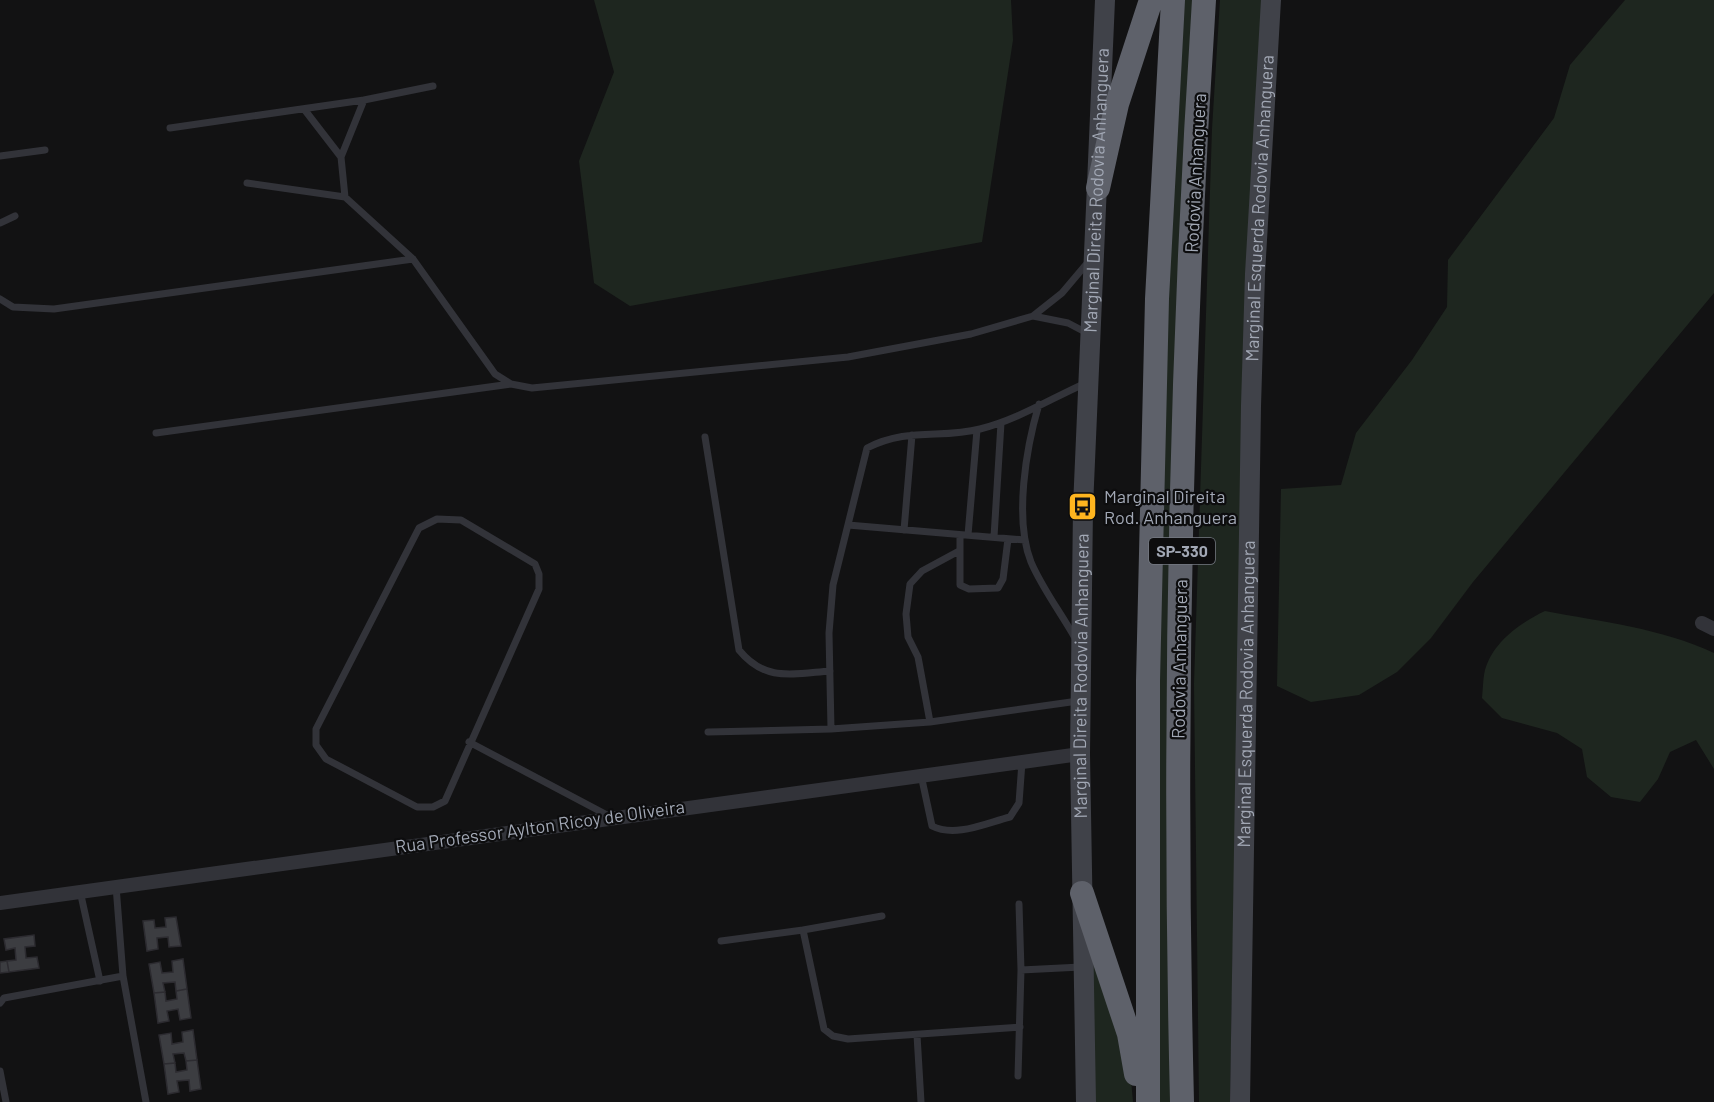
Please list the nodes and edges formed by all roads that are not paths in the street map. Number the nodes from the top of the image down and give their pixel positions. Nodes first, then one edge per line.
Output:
1 (1105, 0) edge
2 (1151, 0) edge
3 (1173, 0) edge
4 (1204, 0) edge
5 (1271, 0) edge
6 (433, 86) dead end
7 (364, 100) junction
8 (304, 109) junction
9 (170, 128) dead end
10 (45, 150) dead end
11 (0, 156) edge
12 (341, 157) junction
13 (247, 183) dead end
14 (1098, 188) junction
15 (345, 197) junction
16 (15, 216) dead end
17 (0, 223) edge
18 (1094, 255) junction
19 (412, 260) junction
20 (0, 299) edge
21 (1033, 316) junction
22 (1090, 334) junction
23 (1088, 381) junction
24 (511, 384) junction
25 (1039, 404) junction
26 (1001, 423) junction
27 (977, 430) junction
28 (156, 433) dead end
29 (912, 435) junction
30 (705, 437) dead end
31 (848, 525) junction
32 (904, 530) junction
33 (960, 534) junction
34 (969, 535) junction
35 (994, 537) junction
36 (1008, 539) junction
37 (1025, 540) junction
38 (959, 551) junction
39 (1081, 648) junction
40 (830, 670) junction
41 (1080, 701) junction
42 (930, 722) junction
43 (831, 729) junction
44 (708, 732) dead end
45 (469, 742) junction
46 (1080, 753) junction
47 (1022, 762) junction
48 (921, 775) junction
49 (611, 818) junction
50 (116, 886) junction
51 (80, 891) junction
52 (1082, 892) junction
53 (0, 903) edge
54 (1020, 904) dead end
55 (882, 915) dead end
56 (803, 930) junction
57 (721, 941) dead end
58 (1083, 966) junction
59 (1021, 970) junction
60 (123, 976) junction
61 (100, 981) junction
62 (0, 1003) edge
63 (1020, 1027) junction
64 (917, 1035) junction
65 (0, 1071) edge
66 (1018, 1076) dead end
67 (6, 1102) edge
68 (146, 1102) edge
69 (921, 1102) edge
70 (1086, 1102) edge
71 (1139, 1102) edge
72 (1148, 1102) edge
73 (1182, 1102) edge
74 (1240, 1102) edge

1 - 14 street, Marginal Direita Rodovia Anhanguera
2 - 14 highway
3 - 72 highway, Rodovia Anhanguera / SP-330
4 - 73 highway, Rodovia Anhanguera / SP-330
5 - 74 street, Marginal Esquerda Rodovia Anhanguera
6 - 7 lane
7 - 8 lane
7 - 12 lane
8 - 9 lane
8 - 12 lane
10 - 11 lane
12 - 15 lane
13 - 15 lane
14 - 18 street, Marginal Direita Rodovia Anhanguera
15 - 19 lane
16 - 17 lane
18 - 21 lane
18 - 22 street, Marginal Direita Rodovia Anhanguera
19 - 20 lane
19 - 24 lane
21 - 22 lane
21 - 24 lane
22 - 23 street, Marginal Direita Rodovia Anhanguera
23 - 25 lane
23 - 39 street, Marginal Direita Rodovia Anhanguera
24 - 28 lane
25 - 26 lane
25 - 37 lane
26 - 27 lane
26 - 35 lane
27 - 29 lane
27 - 34 lane
29 - 31 lane
29 - 32 lane
30 - 40 lane
31 - 32 lane
31 - 40 lane
32 - 33 lane
33 - 34 lane
33 - 38 lane
34 - 35 lane
35 - 36 lane
36 - 37 lane
36 - 38 lane
37 - 39 lane
38 - 42 lane
39 - 41 street, Marginal Direita Rodovia Anhanguera
40 - 43 lane
41 - 42 lane
41 - 46 street, Marginal Direita Rodovia Anhanguera
42 - 43 lane
43 - 44 lane
45 - 45 lane
45 - 49 lane
46 - 47 street, Rua Professor Aylton Ricoy de Oliveira
46 - 52 street, Marginal Direita Rodovia Anhanguera
47 - 48 street, Rua Professor Aylton Ricoy de Oliveira
47 - 48 lane
48 - 49 street, Rua Professor Aylton Ricoy de Oliveira
49 - 50 street, Rua Professor Aylton Ricoy de Oliveira
50 - 51 street, Rua Professor Aylton Ricoy de Oliveira
50 - 60 lane
51 - 53 street, Rua Professor Aylton Ricoy de Oliveira
51 - 61 lane
52 - 58 street, Marginal Direita Rodovia Anhanguera
52 - 71 highway
54 - 59 lane
55 - 56 lane
56 - 57 lane
56 - 64 lane
58 - 59 lane
58 - 70 street, Marginal Direita Rodovia Anhanguera
59 - 63 lane
60 - 61 lane
60 - 68 lane
61 - 62 lane
63 - 64 lane
63 - 66 lane
64 - 69 lane
65 - 67 lane

